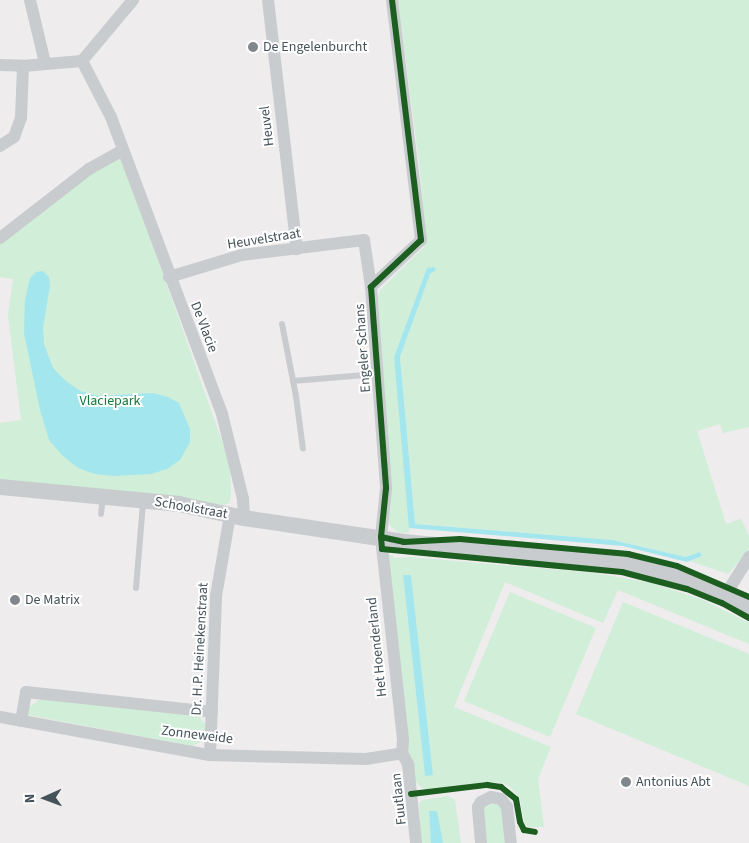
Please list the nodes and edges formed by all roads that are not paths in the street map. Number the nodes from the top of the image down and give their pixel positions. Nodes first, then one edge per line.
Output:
1 (30, 0) edge
2 (133, 0) edge
3 (268, 0) edge
4 (392, 0) edge
5 (82, 61) junction
6 (45, 63) junction
7 (0, 65) edge
8 (23, 66) junction
9 (0, 146) edge
10 (123, 150) junction
11 (0, 238) edge
12 (364, 240) joint
13 (297, 249) junction
14 (169, 277) junction
15 (371, 287) junction
16 (282, 324) dead end
17 (377, 374) junction
18 (293, 381) junction
19 (303, 449) dead end
20 (0, 487) edge
21 (104, 497) junction
22 (143, 500) junction
23 (101, 514) dead end
24 (237, 517) junction
25 (381, 537) junction
26 (749, 557) edge
27 (136, 588) dead end
28 (726, 594) junction
29 (749, 607) edge
30 (212, 712) junction
31 (0, 717) edge
32 (21, 721) junction
33 (402, 753) junction
34 (210, 755) junction
35 (416, 843) edge
36 (481, 843) edge
37 (511, 843) edge

1 - 6 street
2 - 5 street
3 - 13 street, Heuvel
4 - 15 street, Engeler Schans
5 - 6 street
5 - 10 street, De Vlacie
6 - 8 street
7 - 8 street
8 - 9 street
10 - 11 street
10 - 14 street, De Vlacie
12 - 13 street, Heuvelstraat
12 - 15 street, Engeler Schans
13 - 14 street, Heuvelstraat
14 - 24 street, De Vlacie
15 - 17 street, Engeler Schans
16 - 18 lane
17 - 18 lane, Engeler Schans
17 - 25 street, Engeler Schans
18 - 19 lane
20 - 21 street, Schoolstraat
21 - 22 street, Schoolstraat
21 - 23 lane
22 - 24 street, Schoolstraat
22 - 27 lane
24 - 25 street, Schoolstraat
24 - 30 street, Dr. H.P. Heinekenstraat
25 - 28 street, Schoolstraat
25 - 33 street, Het Hoenderland
26 - 28 street
28 - 29 street, Schoolstraat
30 - 32 street, Zonneweide
30 - 34 street, Dr. H.P. Heinekenstraat
31 - 32 street, Zonneweide
32 - 34 street, Zonneweide
33 - 34 street, Zonneweide
33 - 35 street, Fuutlaan
36 - 37 street

